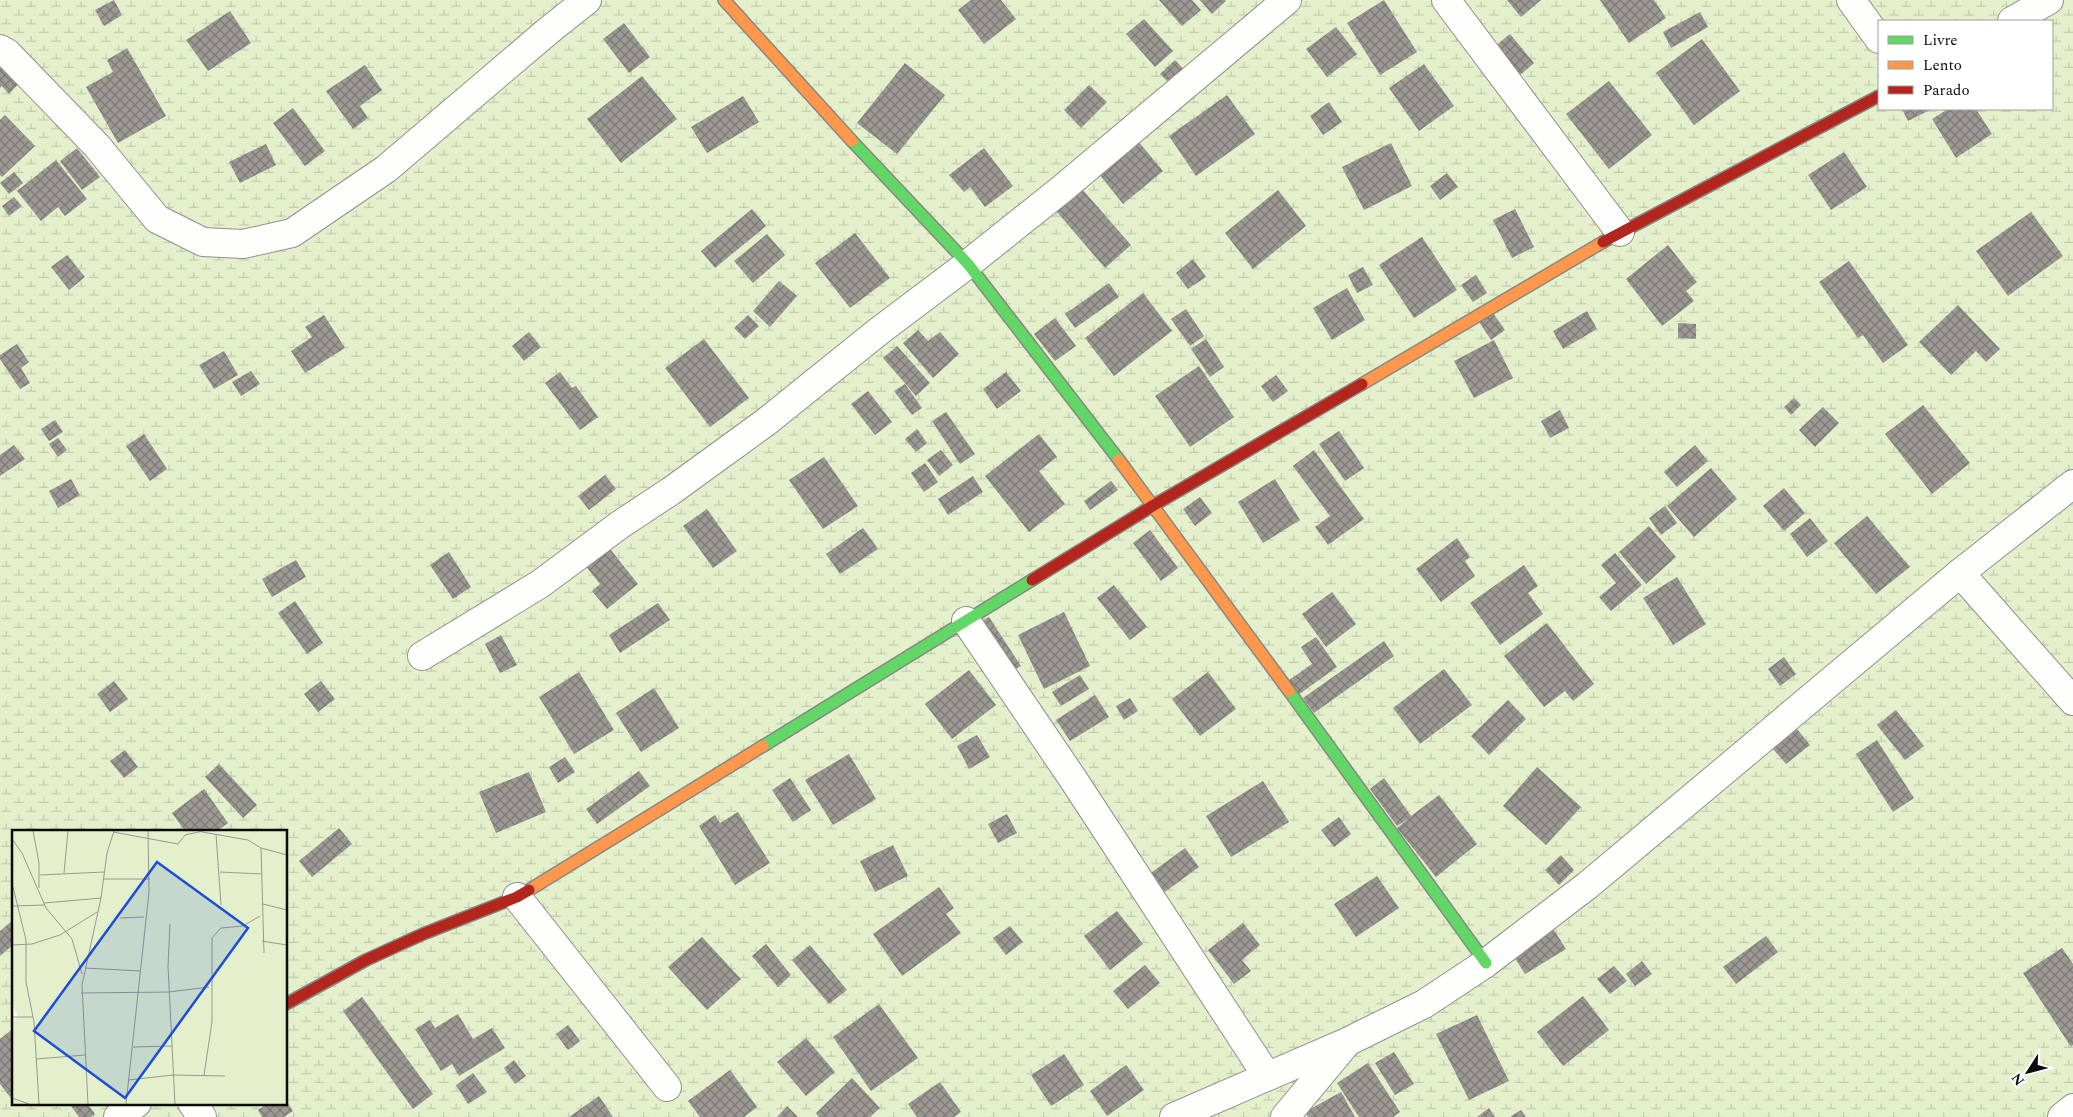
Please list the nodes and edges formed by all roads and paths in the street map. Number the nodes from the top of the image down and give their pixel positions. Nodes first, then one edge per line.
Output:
1 (587, 0) edge
2 (724, 0) edge
3 (1287, 0) edge
4 (1446, 0) edge
5 (1851, 0) edge
6 (2049, 0) edge
7 (2014, 20) edge
8 (1878, 38) edge
9 (0, 49) edge
10 (1878, 97) edge
11 (1620, 232) junction
12 (968, 264) junction
13 (2073, 484) edge
14 (1154, 505) junction
15 (1960, 573) junction
16 (966, 620) junction
17 (422, 656) dead end
18 (2073, 701) edge
19 (517, 897) junction
20 (1486, 963) junction
21 (288, 1003) edge
22 (1346, 1042) junction
23 (1267, 1076) junction
24 (667, 1087) dead end
25 (136, 1104) edge
26 (193, 1104) edge
27 (2073, 1108) edge
28 (118, 1117) edge
29 (202, 1117) edge
30 (1174, 1117) edge
31 (1285, 1117) edge
32 (2062, 1117) edge

1 - 9 street
2 - 12 street
3 - 12 street
4 - 11 street
5 - 8 street
6 - 7 street
10 - 11 street
11 - 14 street
12 - 14 street
12 - 17 street
13 - 15 street
14 - 16 street
14 - 20 street
15 - 18 street
15 - 20 street
16 - 19 street
16 - 23 street
19 - 21 street
19 - 24 street
20 - 22 street
22 - 23 street
22 - 31 street
23 - 30 street
25 - 28 street
26 - 29 street
27 - 32 street

